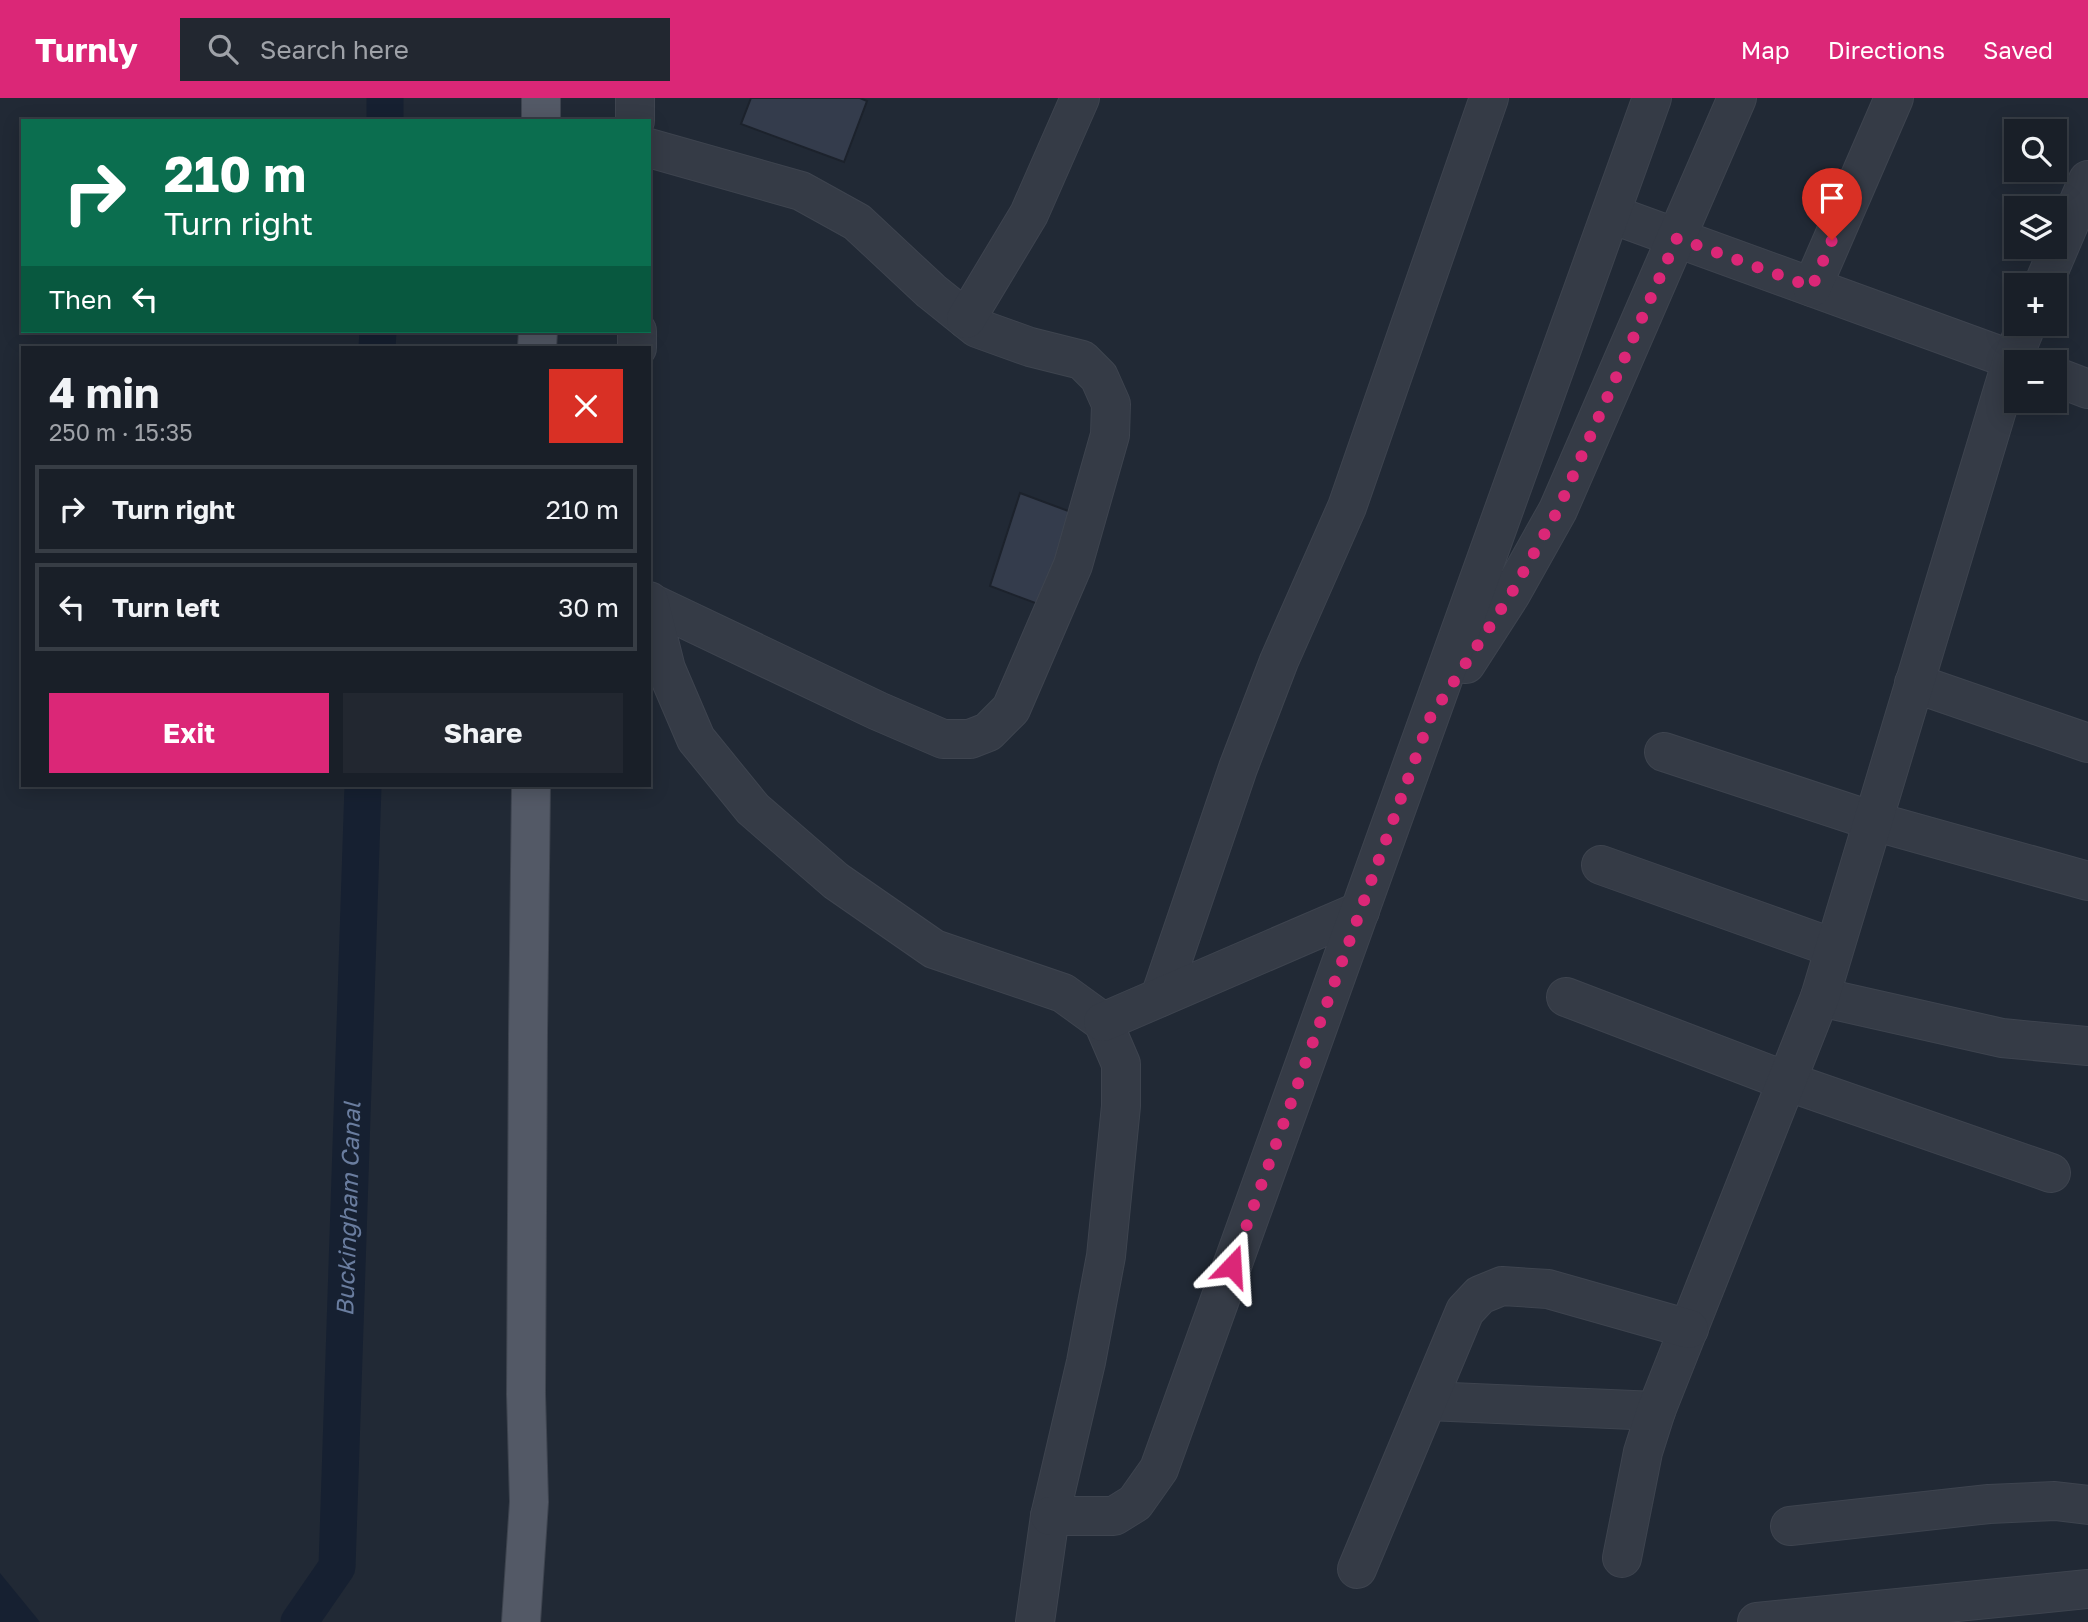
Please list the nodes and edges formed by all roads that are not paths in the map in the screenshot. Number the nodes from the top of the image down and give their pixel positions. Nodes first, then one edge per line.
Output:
1 (541, 98) edge
2 (635, 98) edge
3 (1080, 98) edge
4 (1489, 98) edge
5 (1652, 98) edge
6 (1737, 98) edge
7 (1894, 98) edge
8 (541, 119) edge
9 (635, 119) edge
10 (651, 149) edge
11 (2088, 180) edge
12 (1611, 214) junction
13 (2077, 236) edge
14 (1677, 238) junction
15 (2051, 273) edge
16 (1812, 287) junction
17 (966, 319) junction
18 (2004, 357) edge
19 (2067, 381) edge
20 (2088, 389) edge
21 (2004, 396) edge
22 (651, 602) edge
23 (651, 609) edge
24 (1914, 683) junction
25 (1430, 718) junction
26 (2088, 743) edge
27 (1664, 752) dead end
28 (531, 787) edge
29 (1873, 821) junction
30 (1601, 866) dead end
31 (2088, 881) edge
32 (1360, 911) junction
33 (1834, 948) junction
34 (1160, 997) junction
35 (1819, 997) junction
36 (1566, 998) dead end
37 (1102, 1022) junction
38 (2085, 1039) edge
39 (1786, 1081) junction
40 (2051, 1173) dead end
41 (1689, 1329) junction
42 (1428, 1401) junction
43 (1656, 1411) junction
44 (2088, 1505) edge
45 (1050, 1516) junction
46 (1790, 1526) dead end
47 (1622, 1558) dead end
48 (1357, 1569) dead end
49 (2088, 1589) edge
50 (521, 1622) edge
51 (1035, 1622) edge
52 (1758, 1622) edge

1 - 8 main road
2 - 9 lane
3 - 17 lane
4 - 34 lane
5 - 12 lane
6 - 14 lane
7 - 16 lane
10 - 17 lane
11 - 13 lane
12 - 14 lane
12 - 25 lane
13 - 15 lane
14 - 16 lane
14 - 25 lane
16 - 18 lane
17 - 22 lane
19 - 20 lane
21 - 24 lane
23 - 37 lane
24 - 26 lane
24 - 29 lane
25 - 32 lane
27 - 29 lane
28 - 50 main road
29 - 31 lane
29 - 33 lane
30 - 33 lane
32 - 34 lane
32 - 45 lane
33 - 35 lane
34 - 37 lane
35 - 38 lane
35 - 39 lane
36 - 39 lane
37 - 45 lane
39 - 40 lane
39 - 41 lane
41 - 42 lane
41 - 43 lane
42 - 43 lane
42 - 48 lane
43 - 47 lane
44 - 46 lane
45 - 51 lane
49 - 52 lane

